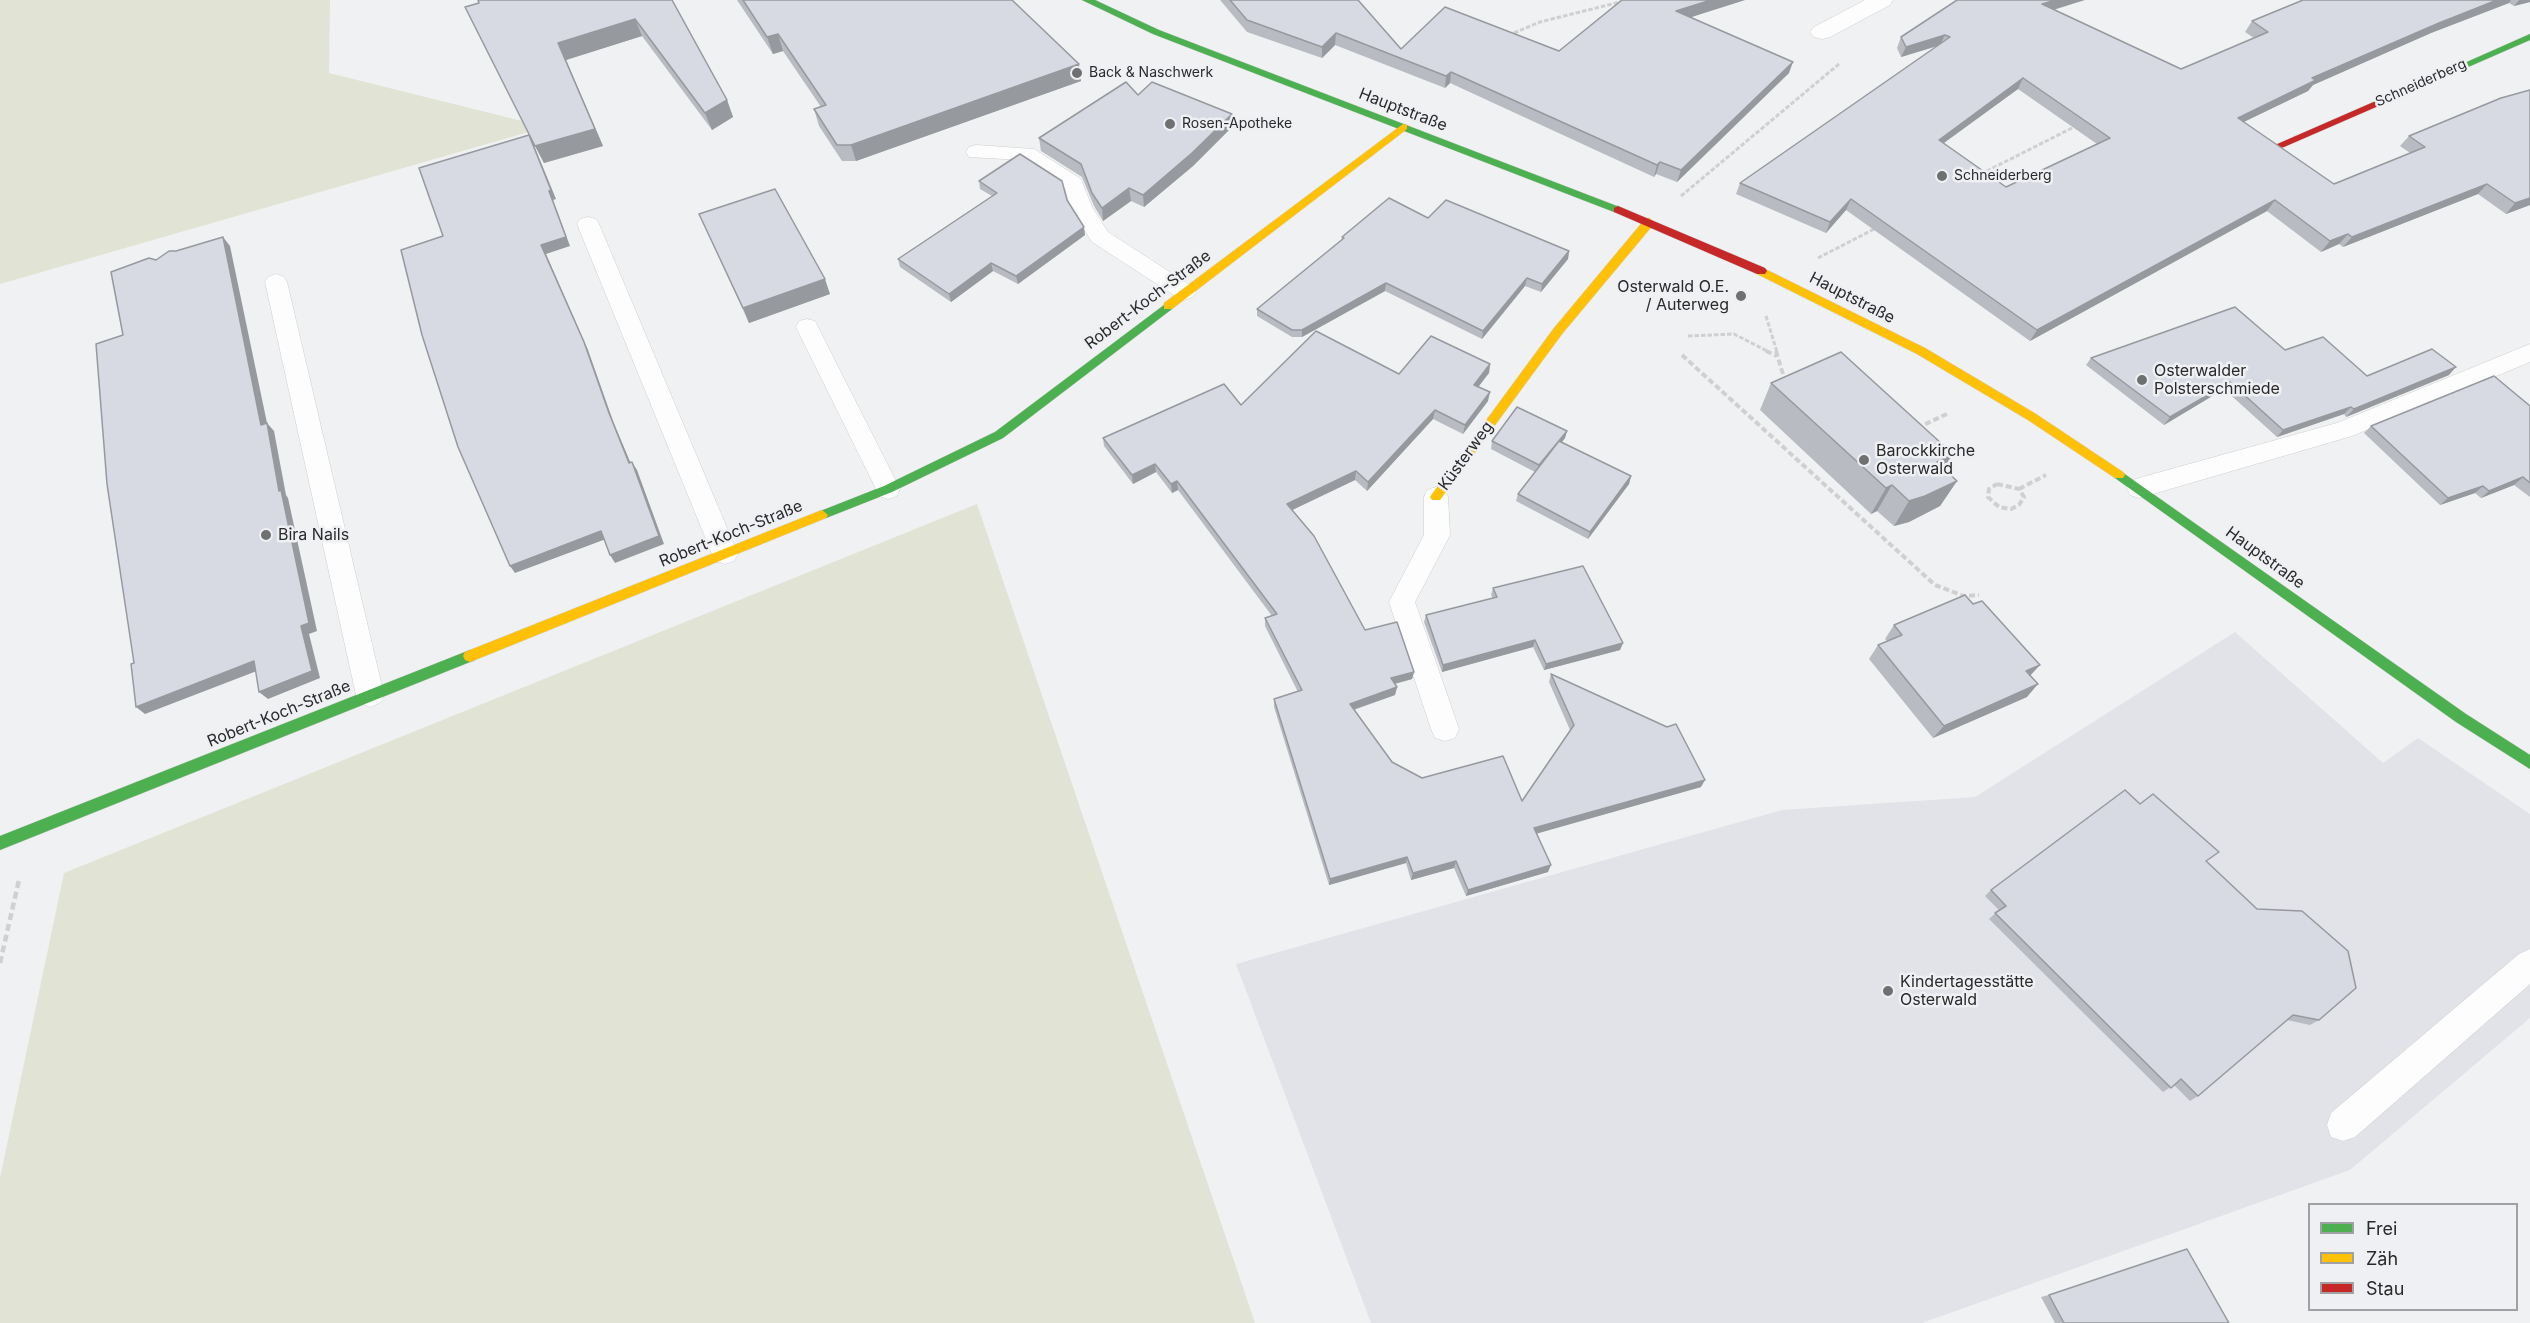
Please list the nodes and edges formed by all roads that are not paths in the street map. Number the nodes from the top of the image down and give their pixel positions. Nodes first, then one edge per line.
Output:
1 (1087, 0) edge
2 (1882, 0) edge
3 (1821, 32) dead end
4 (2530, 37) edge
5 (1403, 128) junction
6 (2280, 145) edge
7 (976, 152) dead end
8 (1649, 222) junction
9 (588, 224) dead end
10 (276, 282) dead end
11 (1185, 292) junction
12 (807, 327) dead end
13 (2530, 352) edge
14 (2139, 488) junction
15 (888, 489) junction
16 (1436, 497) joint
17 (725, 554) junction
18 (370, 695) junction
19 (1445, 729) dead end
20 (2530, 763) edge
21 (0, 843) edge
22 (2530, 964) edge
23 (2343, 1125) dead end

1 - 5 street, Hauptstraße
2 - 3 street
4 - 6 street, Schneiderberg
5 - 8 street, Hauptstraße
5 - 11 street, Robert-Koch-Straße
7 - 11 lane
8 - 14 street, Hauptstraße
8 - 16 street, Küsterweg
9 - 17 lane
10 - 18 lane
11 - 15 street, Robert-Koch-Straße
12 - 15 lane
13 - 14 lane
14 - 20 street, Hauptstraße
15 - 17 street, Robert-Koch-Straße
16 - 19 lane, Küsterweg
17 - 18 street, Robert-Koch-Straße
18 - 21 street, Robert-Koch-Straße
22 - 23 lane

